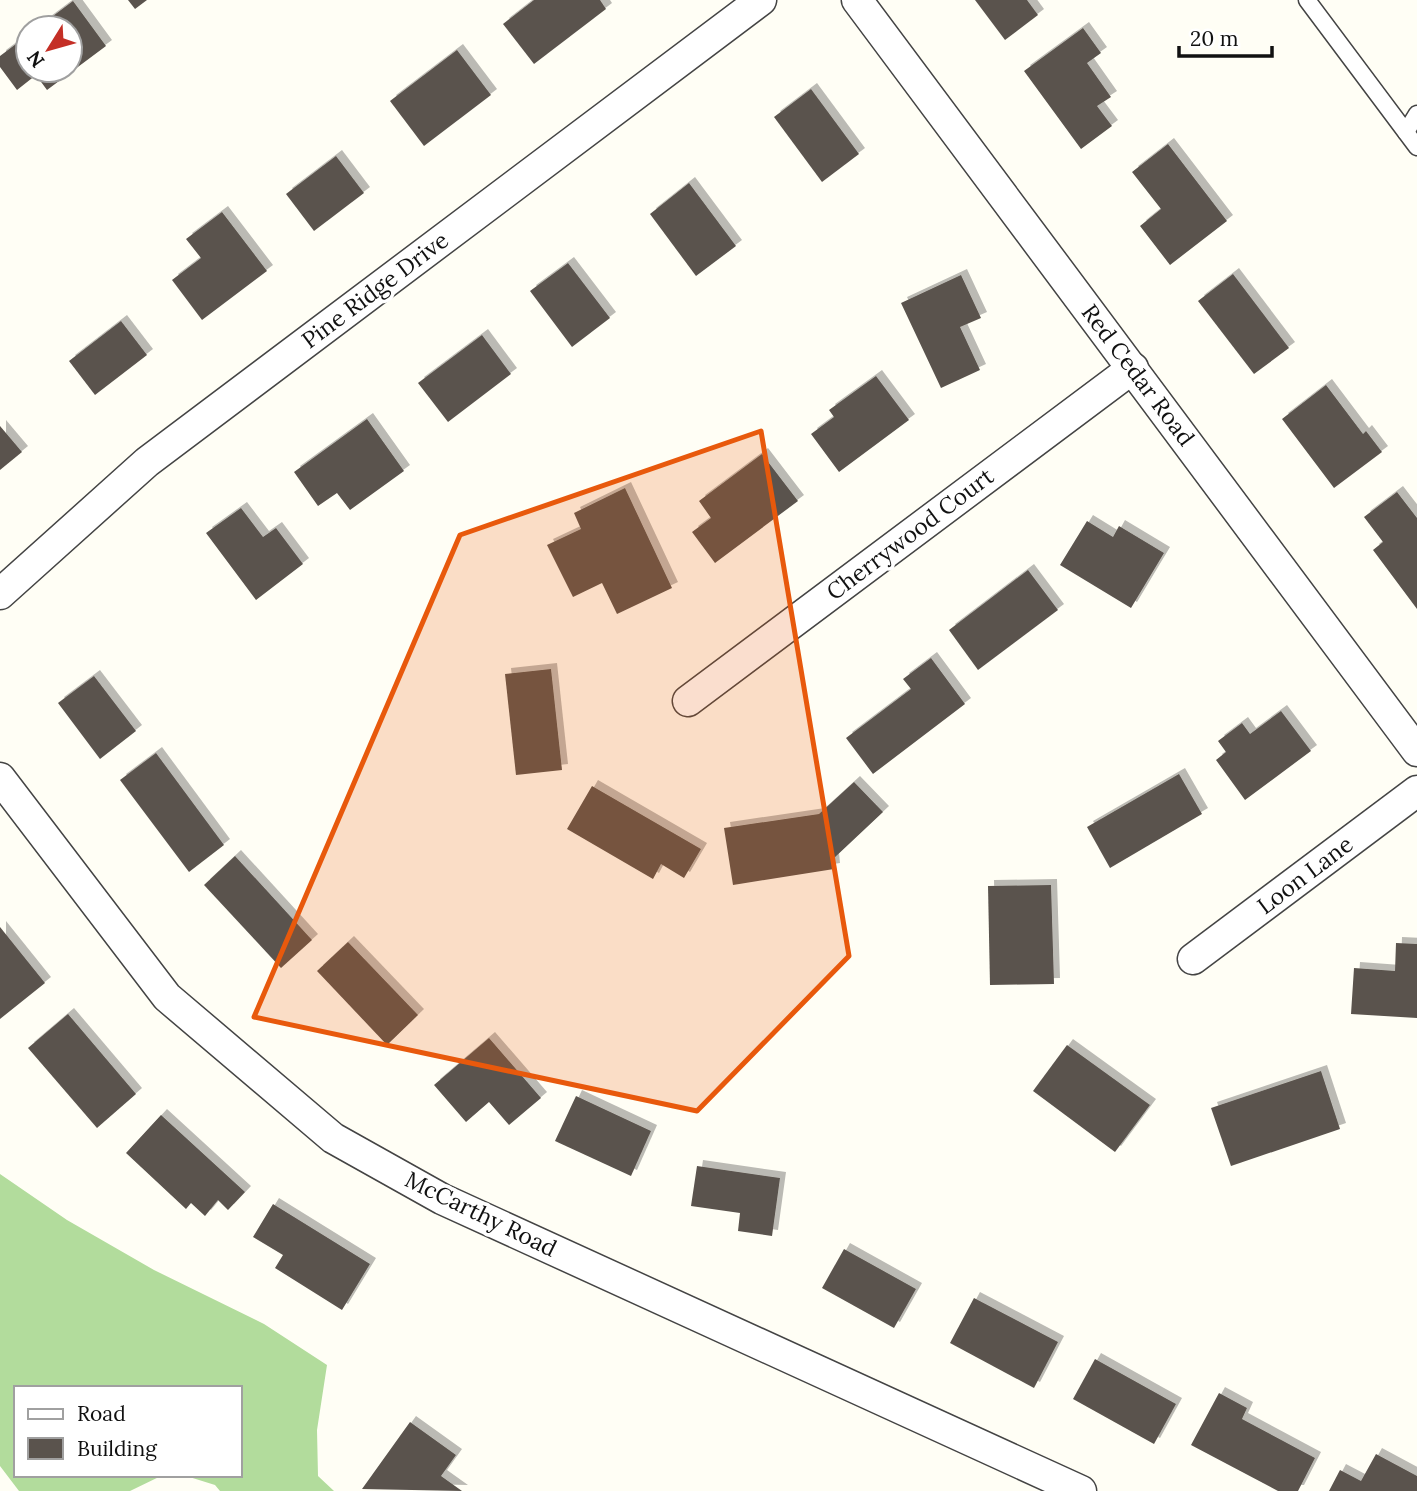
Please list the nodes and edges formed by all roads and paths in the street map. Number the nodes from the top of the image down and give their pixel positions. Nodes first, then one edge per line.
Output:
1 (761, 0) edge
2 (857, 0) edge
3 (1307, 0) edge
4 (1417, 114) edge
5 (1406, 132) junction
6 (1417, 147) edge
7 (1133, 368) junction
8 (0, 594) edge
9 (688, 701) dead end
10 (1417, 751) edge
11 (0, 778) edge
12 (1417, 791) edge
13 (1193, 959) dead end
14 (1081, 1491) edge

1 - 8 street, Pine Ridge Drive
2 - 7 street, Red Cedar Road
3 - 5 lane
4 - 5 lane
5 - 6 lane
7 - 9 street, Cherrywood Court
7 - 10 street, Red Cedar Road
11 - 14 street, McCarthy Road
12 - 13 street, Loon Lane

